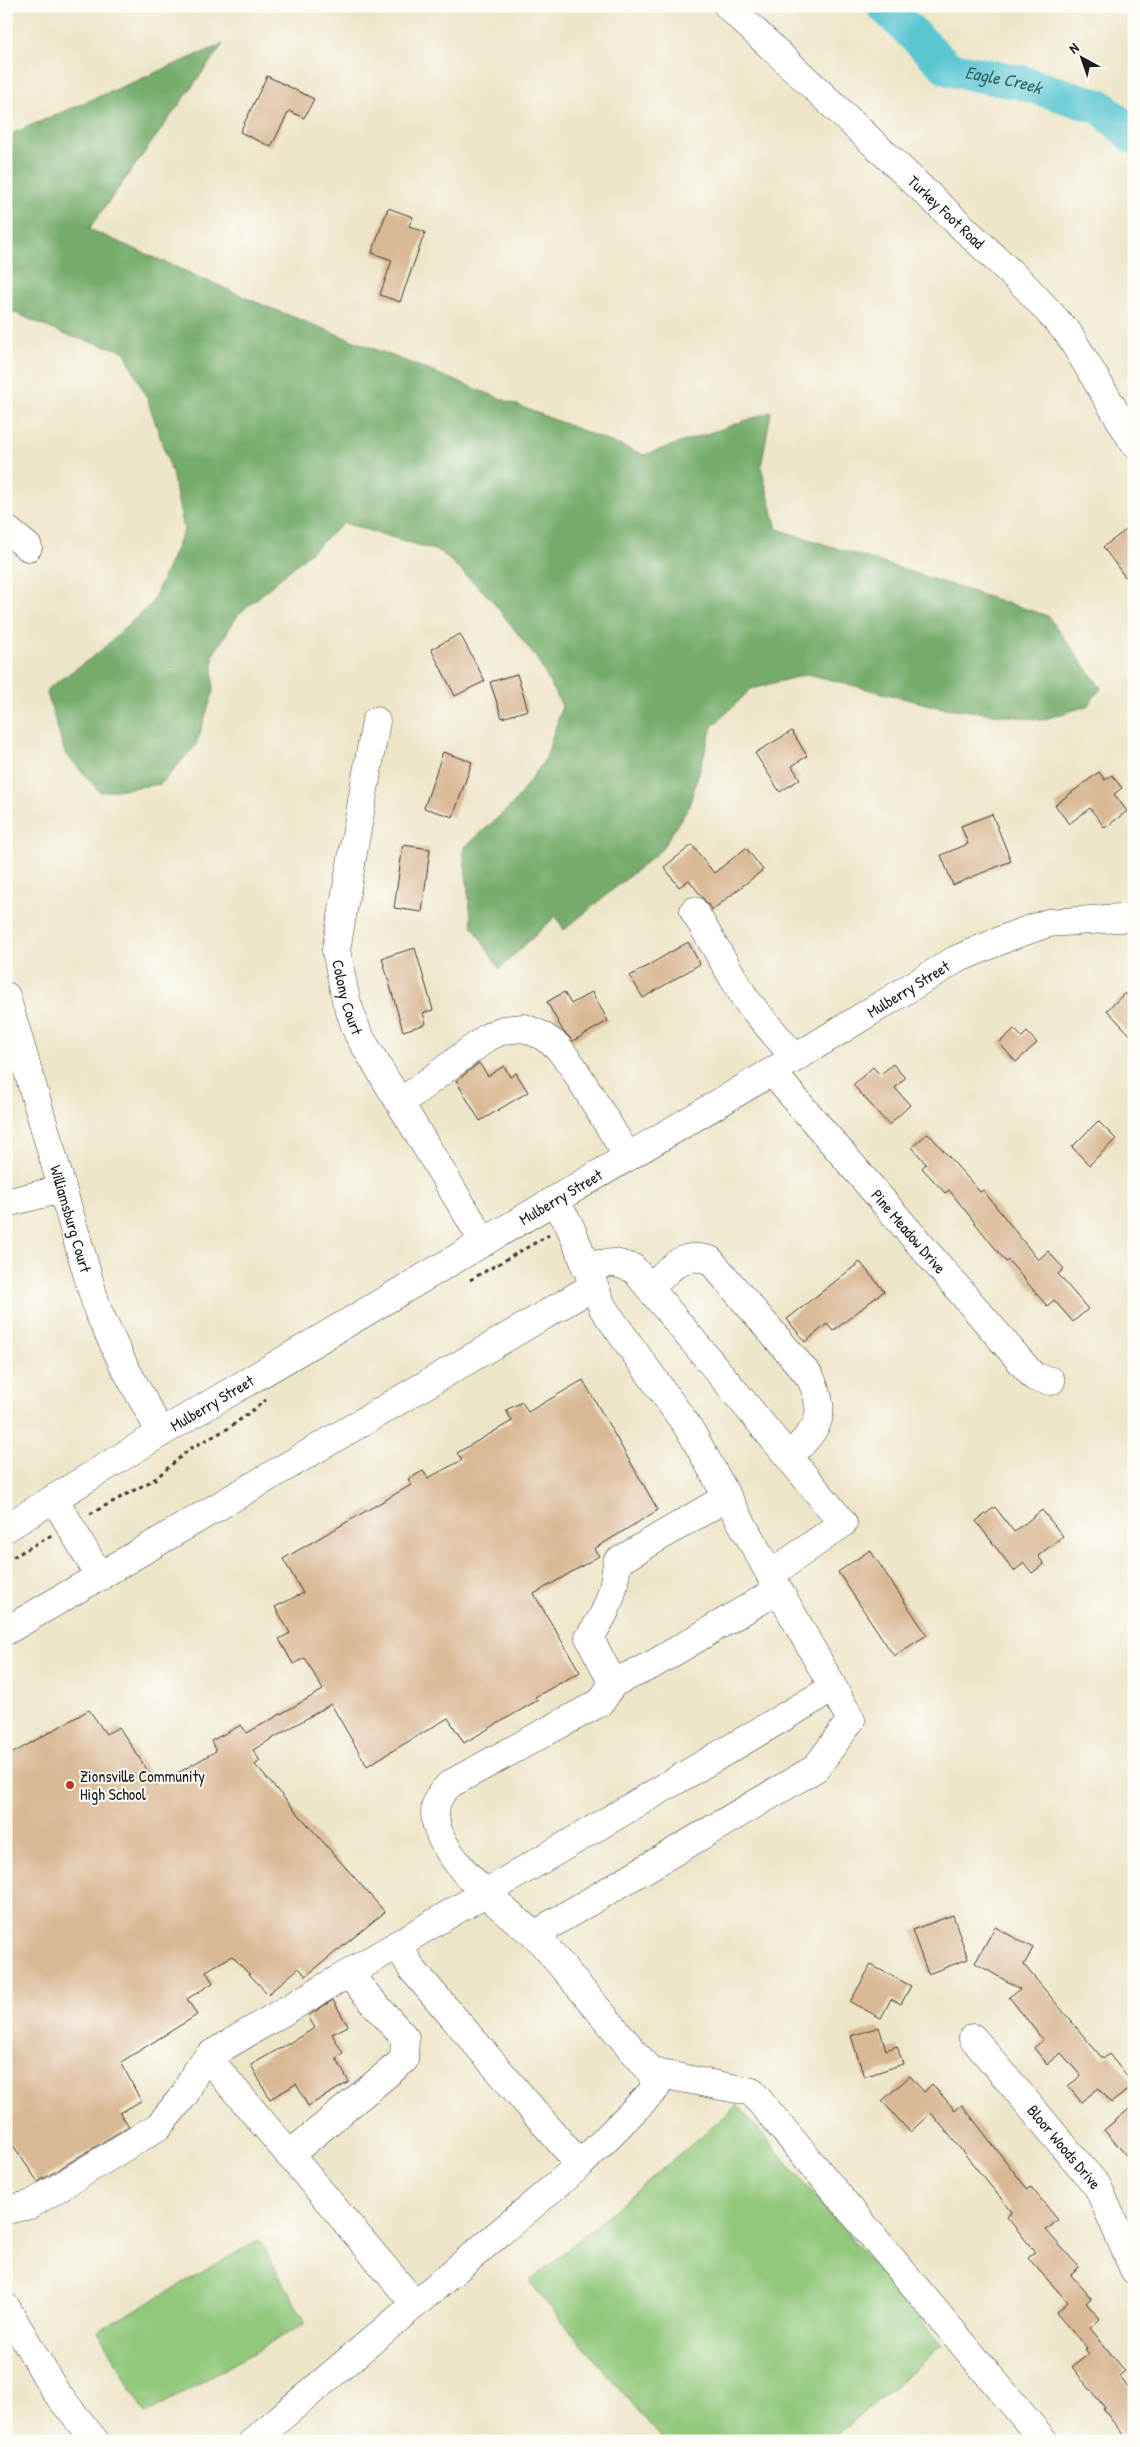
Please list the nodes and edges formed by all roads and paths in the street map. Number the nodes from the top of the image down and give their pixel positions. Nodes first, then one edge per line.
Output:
1 (728, 6) edge
2 (1134, 443) edge
3 (6, 529) edge
4 (28, 547) dead end
5 (376, 721) dead end
6 (694, 911) dead end
7 (1134, 918) edge
8 (6, 996) edge
9 (795, 1058) junction
10 (772, 1072) junction
11 (400, 1104) junction
12 (628, 1157) junction
13 (62, 1189) junction
14 (554, 1200) junction
15 (6, 1203) edge
16 (553, 1232) dead end
17 (484, 1242) junction
18 (590, 1275) junction
19 (468, 1281) dead end
20 (650, 1288) junction
21 (1051, 1381) dead end
22 (272, 1395) dead end
23 (161, 1433) junction
24 (790, 1456) junction
25 (727, 1497) junction
26 (54, 1498) junction
27 (70, 1525) junction
28 (6, 1528) edge
29 (6, 1560) edge
30 (100, 1577) junction
31 (774, 1582) junction
32 (6, 1632) edge
33 (613, 1683) junction
34 (833, 1688) junction
35 (484, 1893) junction
36 (538, 1938) junction
37 (398, 1944) junction
38 (348, 1974) junction
39 (973, 2038) dead end
40 (208, 2058) junction
41 (651, 2072) junction
42 (290, 2155) junction
43 (580, 2165) junction
44 (6, 2210) edge
45 (1134, 2270) edge
46 (415, 2304) junction
47 (6, 2306) edge
48 (95, 2441) edge
49 (253, 2441) edge
50 (1044, 2441) edge

1 - 2 street, Turkey Foot Road
3 - 4 street
5 - 11 street, Colony Court
6 - 9 street
7 - 9 street, Mulberry Street
8 - 13 street, Williamsburg Court
9 - 10 street, Mulberry Street
10 - 12 street, Mulberry Street
10 - 21 street, Pine Meadow Drive
11 - 12 street
11 - 17 street, Colony Court
12 - 14 street, Mulberry Street
13 - 15 street
13 - 23 street, Williamsburg Court
14 - 17 street, Mulberry Street
14 - 18 street
16 - 19 path
17 - 23 street, Mulberry Street
18 - 20 street
18 - 25 street
18 - 30 street
20 - 24 street
20 - 24 street
22 - 27 path
23 - 26 street, Mulberry Street
24 - 31 street
25 - 31 street
25 - 33 street
26 - 27 street
26 - 28 street, Mulberry Street
27 - 29 path
27 - 30 street
30 - 32 street
31 - 33 street
31 - 34 street
33 - 35 street
34 - 35 street
34 - 36 street
35 - 36 street
35 - 37 street
36 - 41 street
37 - 38 street
37 - 43 street
38 - 40 street
38 - 42 street
39 - 45 street, Bloor Woods Drive
40 - 42 street
40 - 44 street
41 - 43 street
41 - 50 street
42 - 46 street
43 - 46 street
46 - 49 street
47 - 48 street

